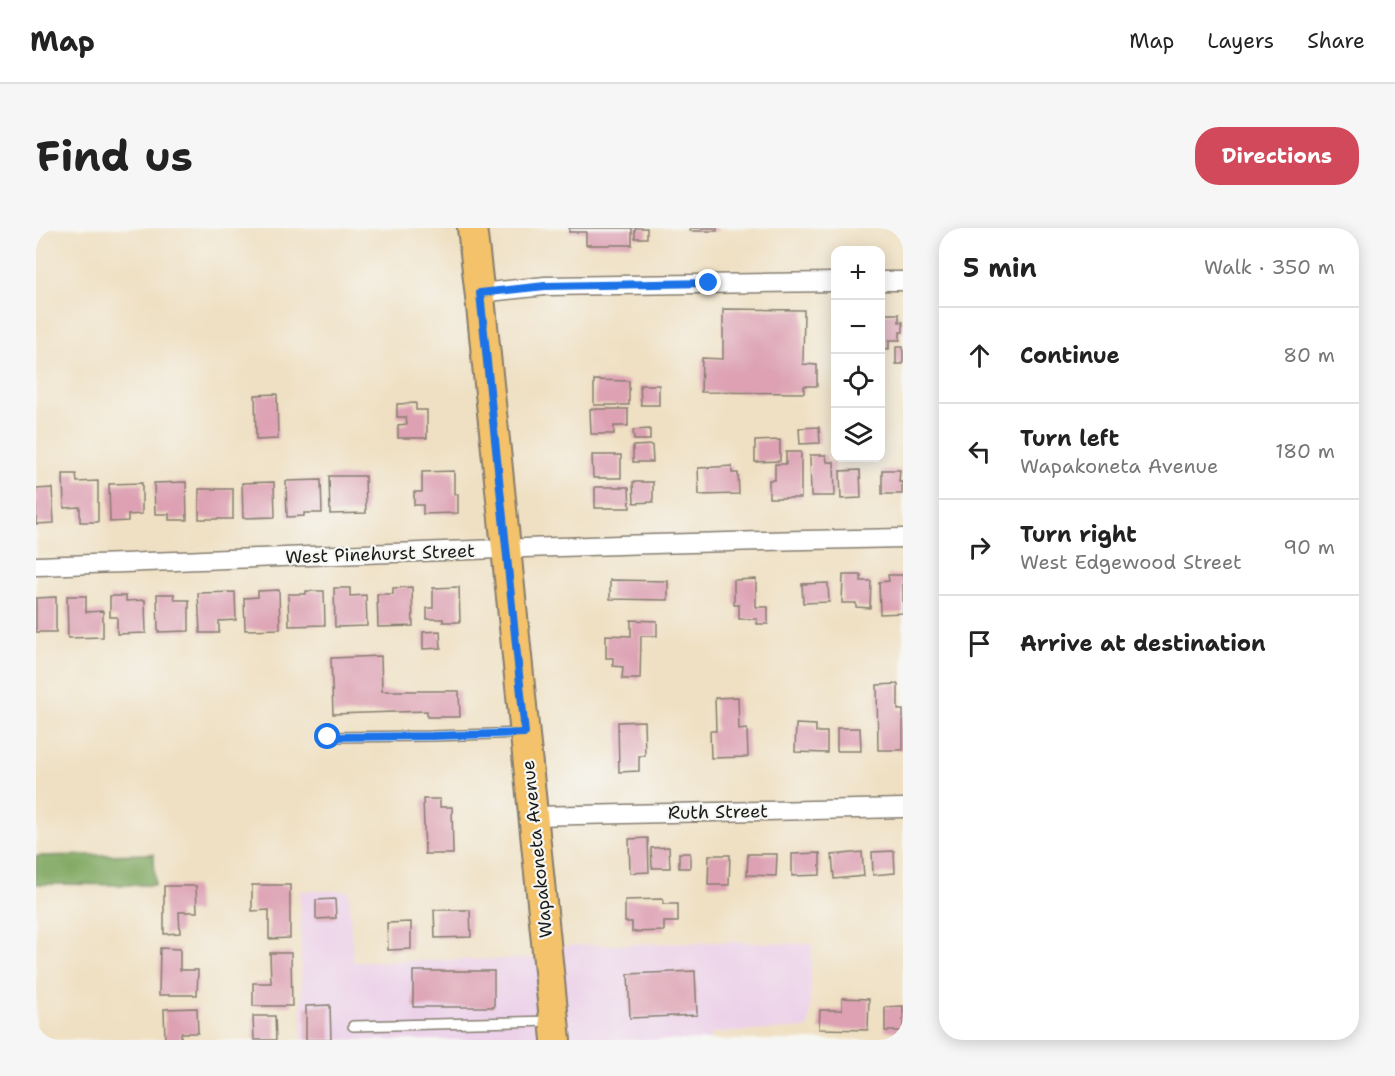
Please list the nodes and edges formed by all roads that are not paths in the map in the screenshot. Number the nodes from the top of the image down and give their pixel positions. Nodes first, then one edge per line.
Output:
1 (472, 228) edge
2 (903, 280) edge
3 (885, 281) edge
4 (831, 282) edge
5 (480, 293) junction
6 (903, 538) edge
7 (507, 549) junction
8 (36, 566) edge
9 (525, 733) junction
10 (328, 737) dead end
11 (903, 808) edge
12 (534, 816) junction
13 (353, 1026) dead end
14 (555, 1030) edge

1 - 5 main road, Wapakoneta Avenue
2 - 3 street
4 - 5 street
5 - 7 main road, Wapakoneta Avenue
6 - 7 street, West Pinehurst Street
7 - 8 street, West Pinehurst Street
7 - 9 main road, Wapakoneta Avenue
9 - 10 lane
9 - 12 main road, Wapakoneta Avenue
11 - 12 street, Ruth Street
12 - 14 main road, Wapakoneta Avenue
13 - 14 lane

